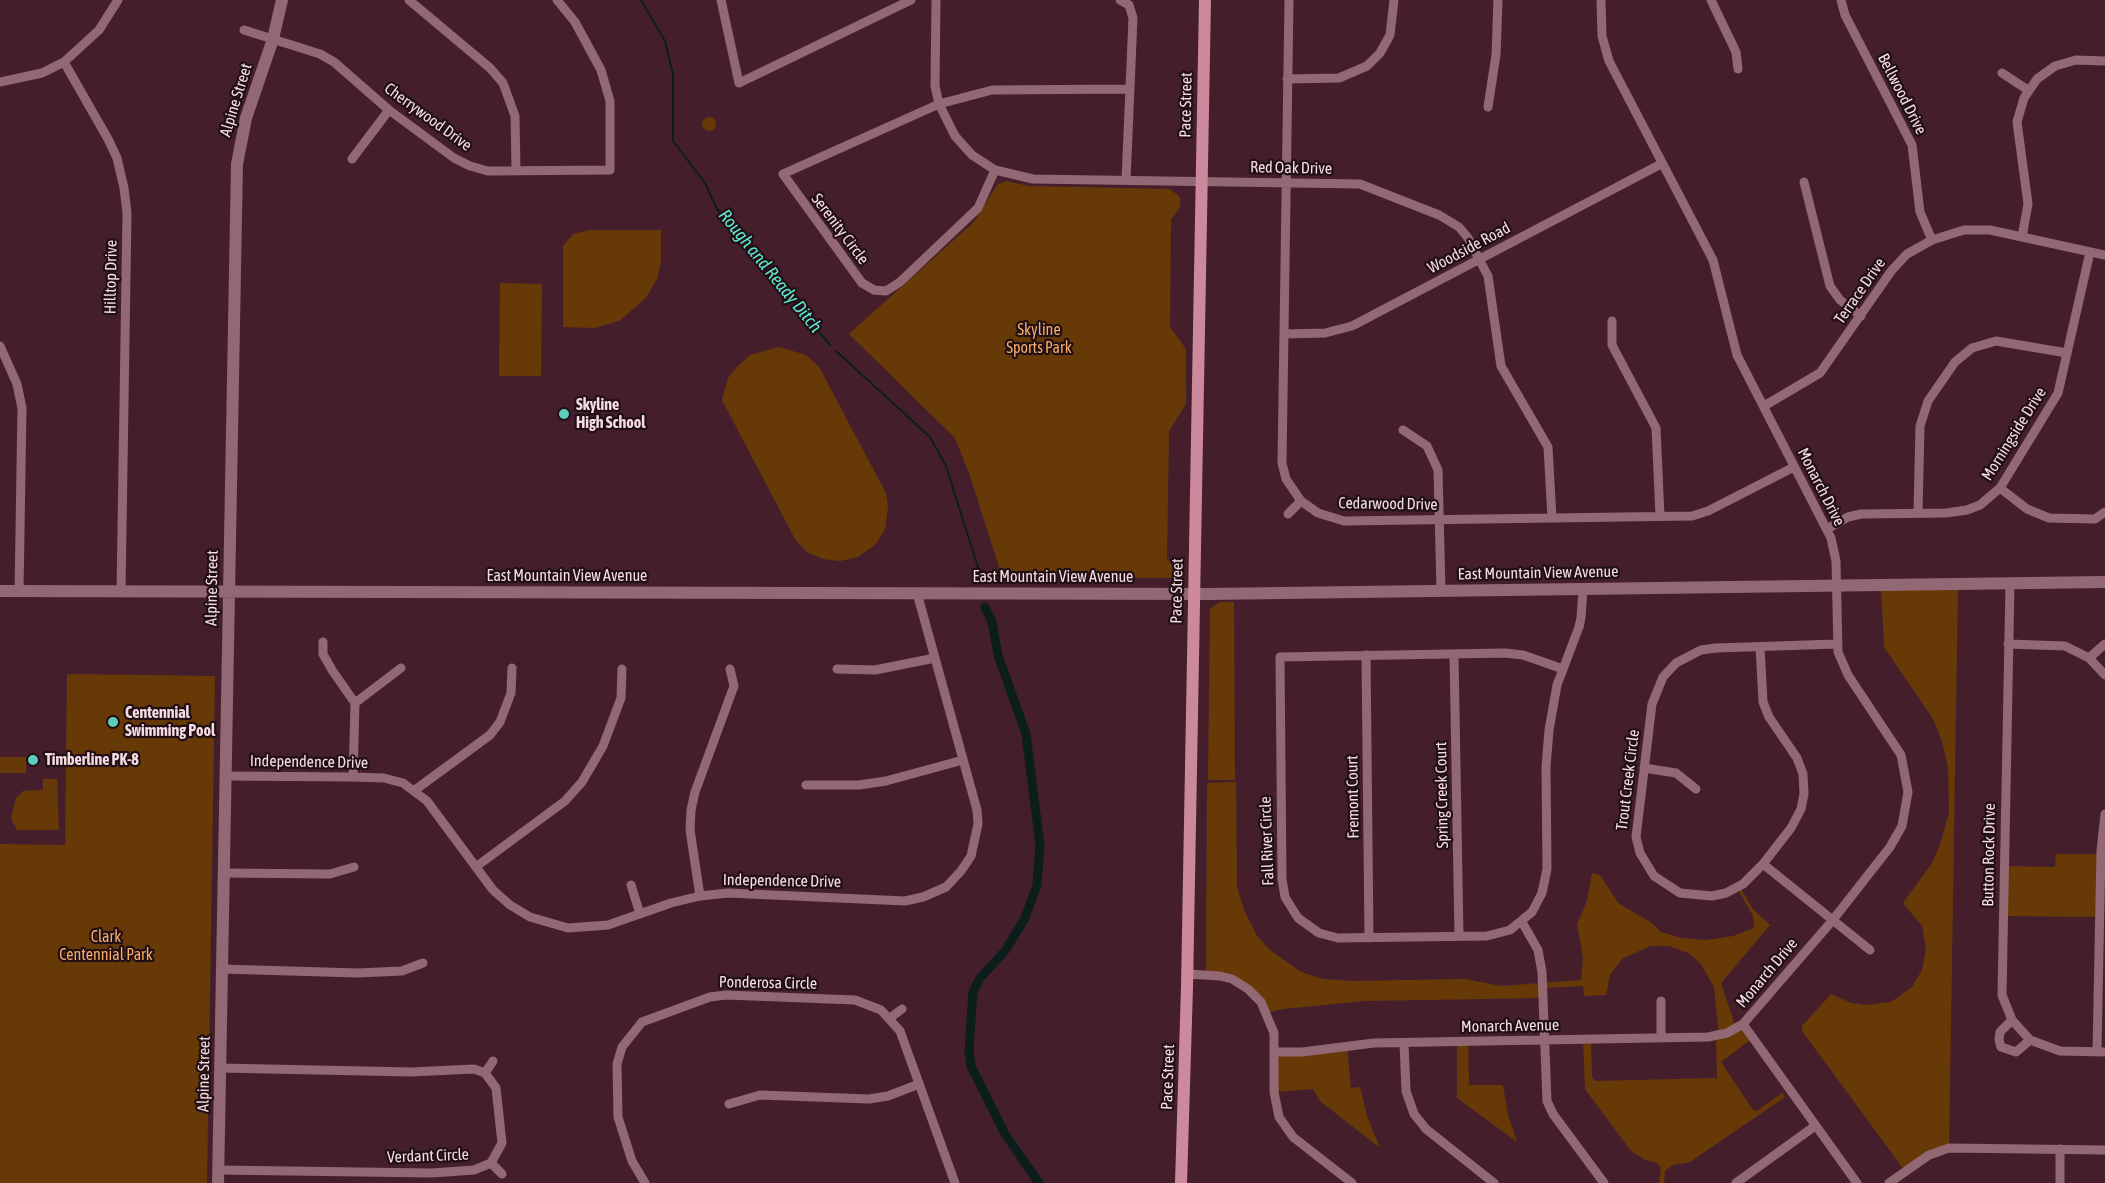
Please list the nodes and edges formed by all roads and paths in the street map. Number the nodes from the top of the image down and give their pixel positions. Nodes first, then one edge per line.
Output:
1 (118, 0) edge
2 (282, 0) edge
3 (409, 0) edge
4 (556, 0) edge
5 (721, 0) edge
6 (911, 0) edge
7 (936, 0) edge
8 (1120, 0) edge
9 (1205, 0) edge
10 (1289, 0) edge
11 (1394, 0) edge
12 (1498, 0) edge
13 (1602, 0) edge
14 (1711, 0) edge
15 (1841, 0) edge
16 (244, 30) dead end
17 (273, 39) junction
18 (64, 62) junction
19 (2105, 62) edge
20 (1738, 69) dead end
21 (2002, 73) dead end
22 (1287, 79) junction
23 (0, 82) edge
24 (1129, 89) junction
25 (2028, 90) junction
26 (939, 104) junction
27 (1488, 107) dead end
28 (389, 110) junction
29 (352, 159) dead end
30 (1661, 164) junction
31 (995, 170) junction
32 (516, 171) junction
33 (1126, 180) junction
34 (1201, 181) junction
35 (1804, 182) dead end
36 (1285, 183) junction
37 (2022, 237) junction
38 (1932, 240) junction
39 (2090, 252) junction
40 (2105, 255) edge
41 (1480, 259) junction
42 (1861, 316) junction
43 (1612, 321) dead end
44 (1284, 334) junction
45 (0, 346) edge
46 (2067, 354) junction
47 (1764, 406) junction
48 (1403, 430) dead end
49 (1794, 467) junction
50 (2000, 488) junction
51 (1301, 501) junction
52 (2105, 512) edge
53 (1918, 513) junction
54 (1288, 514) dead end
55 (1660, 516) junction
56 (1552, 518) junction
57 (1440, 519) junction
58 (1827, 529) junction
59 (2105, 582) edge
60 (2010, 584) junction
61 (1836, 586) junction
62 (1583, 589) junction
63 (0, 591) edge
64 (19, 591) junction
65 (121, 591) junction
66 (229, 591) junction
67 (1441, 591) junction
68 (917, 593) junction
69 (1194, 594) junction
70 (323, 642) dead end
71 (1837, 644) junction
72 (2008, 644) junction
73 (2105, 644) edge
74 (1760, 647) junction
75 (1454, 654) junction
76 (1366, 655) junction
77 (935, 658) junction
78 (2089, 658) junction
79 (401, 668) dead end
80 (512, 668) dead end
81 (622, 669) dead end
82 (730, 669) dead end
83 (837, 669) dead end
84 (1563, 669) junction
85 (2105, 675) edge
86 (355, 703) junction
87 (963, 760) junction
88 (1644, 768) junction
89 (225, 776) junction
90 (353, 777) junction
91 (806, 784) dead end
92 (1696, 789) dead end
93 (415, 790) junction
94 (2105, 814) edge
95 (1763, 864) junction
96 (477, 866) junction
97 (354, 867) dead end
98 (224, 873) junction
99 (631, 885) dead end
100 (946, 887) junction
101 (700, 896) junction
102 (953, 896) dead end
103 (2103, 900) edge
104 (640, 914) junction
105 (1832, 921) junction
106 (1522, 922) junction
107 (1459, 936) junction
108 (1369, 938) junction
109 (1870, 950) dead end
110 (423, 963) dead end
111 (222, 969) junction
112 (1187, 974) junction
113 (1661, 1001) dead end
114 (902, 1009) dead end
115 (890, 1018) junction
116 (2012, 1020) junction
117 (1743, 1024) junction
118 (1661, 1038) junction
119 (1543, 1040) junction
120 (2030, 1040) junction
121 (1404, 1043) junction
122 (1275, 1052) junction
123 (2101, 1052) edge
124 (493, 1061) dead end
125 (221, 1068) junction
126 (485, 1073) junction
127 (919, 1084) junction
128 (729, 1104) dead end
129 (1815, 1126) junction
130 (2060, 1149) junction
131 (2105, 1149) edge
132 (491, 1162) junction
133 (219, 1170) junction
134 (502, 1174) dead end
135 (218, 1183) edge
136 (645, 1183) edge
137 (956, 1183) edge
138 (1181, 1183) edge
139 (1352, 1183) edge
140 (1494, 1183) edge
141 (1604, 1183) edge
142 (1736, 1183) edge
143 (1857, 1183) edge
144 (1889, 1183) edge
145 (2060, 1183) edge

1 - 18 street
2 - 17 street, Alpine Street
3 - 32 street
4 - 32 street, Cherrywood Drive
5 - 6 street
7 - 26 street, Red Oak Drive
8 - 24 street
9 - 34 main road, Pace Street
10 - 22 street, Cedarwood Drive
11 - 22 street
12 - 27 street
13 - 30 street, Monarch Drive
14 - 20 street
15 - 38 street, Bellwood Drive
16 - 17 street, Cherrywood Drive
17 - 28 street, Cherrywood Drive
17 - 66 street, Alpine Street
18 - 23 street
18 - 65 street, Hilltop Drive
19 - 25 street
21 - 25 street
22 - 36 street, Cedarwood Drive
24 - 26 street
24 - 33 street
25 - 37 street
26 - 31 street, Red Oak Drive
26 - 31 street, Serenity Circle
28 - 29 street
28 - 32 street, Cherrywood Drive
30 - 41 street, Woodside Road
30 - 47 street, Monarch Drive
31 - 33 street, Red Oak Drive
33 - 34 street, Red Oak Drive
34 - 36 street, Red Oak Drive
34 - 69 main road, Pace Street
35 - 42 street
36 - 41 street, Red Oak Drive
36 - 44 street, Cedarwood Drive
37 - 38 street, Terrace Drive
37 - 39 street, Terrace Drive
38 - 42 street, Terrace Drive
39 - 40 street, Terrace Drive
39 - 46 street, Morningside Drive
41 - 44 street, Woodside Road
41 - 56 street, Red Oak Drive
42 - 47 street, Terrace Drive
43 - 55 street
44 - 51 street, Cedarwood Drive
45 - 64 street
46 - 50 street, Morningside Drive
46 - 53 street
47 - 49 street, Monarch Drive
48 - 57 street
49 - 55 street, Cedarwood Drive
49 - 58 street, Monarch Drive
50 - 52 street
50 - 53 street, Morningside Drive
51 - 54 street
51 - 57 street, Cedarwood Drive
53 - 58 street, Morningside Drive
55 - 56 street, Cedarwood Drive
56 - 57 street, Cedarwood Drive
57 - 67 street
58 - 61 street, Monarch Drive
59 - 60 street, East Mountain View Avenue
60 - 61 street, East Mountain View Avenue
60 - 72 street, Button Rock Drive
61 - 62 street, East Mountain View Avenue
61 - 71 street, Monarch Drive
62 - 67 street, East Mountain View Avenue
62 - 84 street, Fall River Circle
63 - 64 street, East Mountain View Avenue
64 - 65 street, East Mountain View Avenue
65 - 66 street, East Mountain View Avenue
66 - 68 street, East Mountain View Avenue
66 - 89 street, Alpine Street
67 - 69 street, East Mountain View Avenue
68 - 69 street, East Mountain View Avenue
68 - 77 street
69 - 112 main road, Pace Street
70 - 86 street
71 - 74 street, Trout Creek Circle
71 - 105 street, Monarch Drive
72 - 78 street
72 - 116 street, Button Rock Drive
73 - 78 street
74 - 88 street, Trout Creek Circle
74 - 95 street, Trout Creek Circle
75 - 76 street, Fall River Circle
75 - 84 street, Fall River Circle
75 - 107 street, Spring Creek Court
76 - 108 street, Fremont Court
76 - 108 street, Fall River Circle
77 - 83 street
77 - 87 street
78 - 85 street
79 - 86 street
80 - 93 street
81 - 96 street
82 - 101 street
84 - 106 street, Fall River Circle
86 - 90 street
87 - 91 street
87 - 100 street
88 - 92 street
88 - 95 street, Trout Creek Circle
89 - 90 street, Independence Drive
89 - 98 street, Alpine Street
90 - 93 street, Independence Drive
93 - 96 street, Independence Drive
94 - 103 street
95 - 105 street
96 - 104 street, Independence Drive
97 - 98 street
98 - 111 street, Alpine Street
99 - 104 street
100 - 101 street, Independence Drive
100 - 102 street
101 - 104 street, Independence Drive
103 - 123 street
105 - 109 street
105 - 117 street, Monarch Drive
106 - 107 street, Fall River Circle
106 - 119 street
107 - 108 street, Fall River Circle
110 - 111 street
111 - 125 street, Alpine Street
112 - 122 street
112 - 138 main road, Pace Street
113 - 118 street
114 - 115 street
115 - 127 street, Ponderosa Circle
115 - 136 street, Ponderosa Circle
116 - 120 street, Button Rock Drive
116 - 120 street
117 - 118 street, Monarch Avenue
117 - 129 street
118 - 119 street, Monarch Avenue
119 - 121 street, Monarch Avenue
119 - 141 street
120 - 123 street, Button Rock Drive
121 - 122 street, Monarch Avenue
121 - 140 street
122 - 139 street
124 - 126 street
125 - 126 street
125 - 133 street, Alpine Street
126 - 132 street, Verdant Circle
127 - 128 street
127 - 137 street, Ponderosa Circle
129 - 142 street
129 - 143 street
130 - 131 street
130 - 144 street
130 - 145 street
132 - 133 street, Verdant Circle
132 - 134 street
133 - 135 street, Alpine Street

